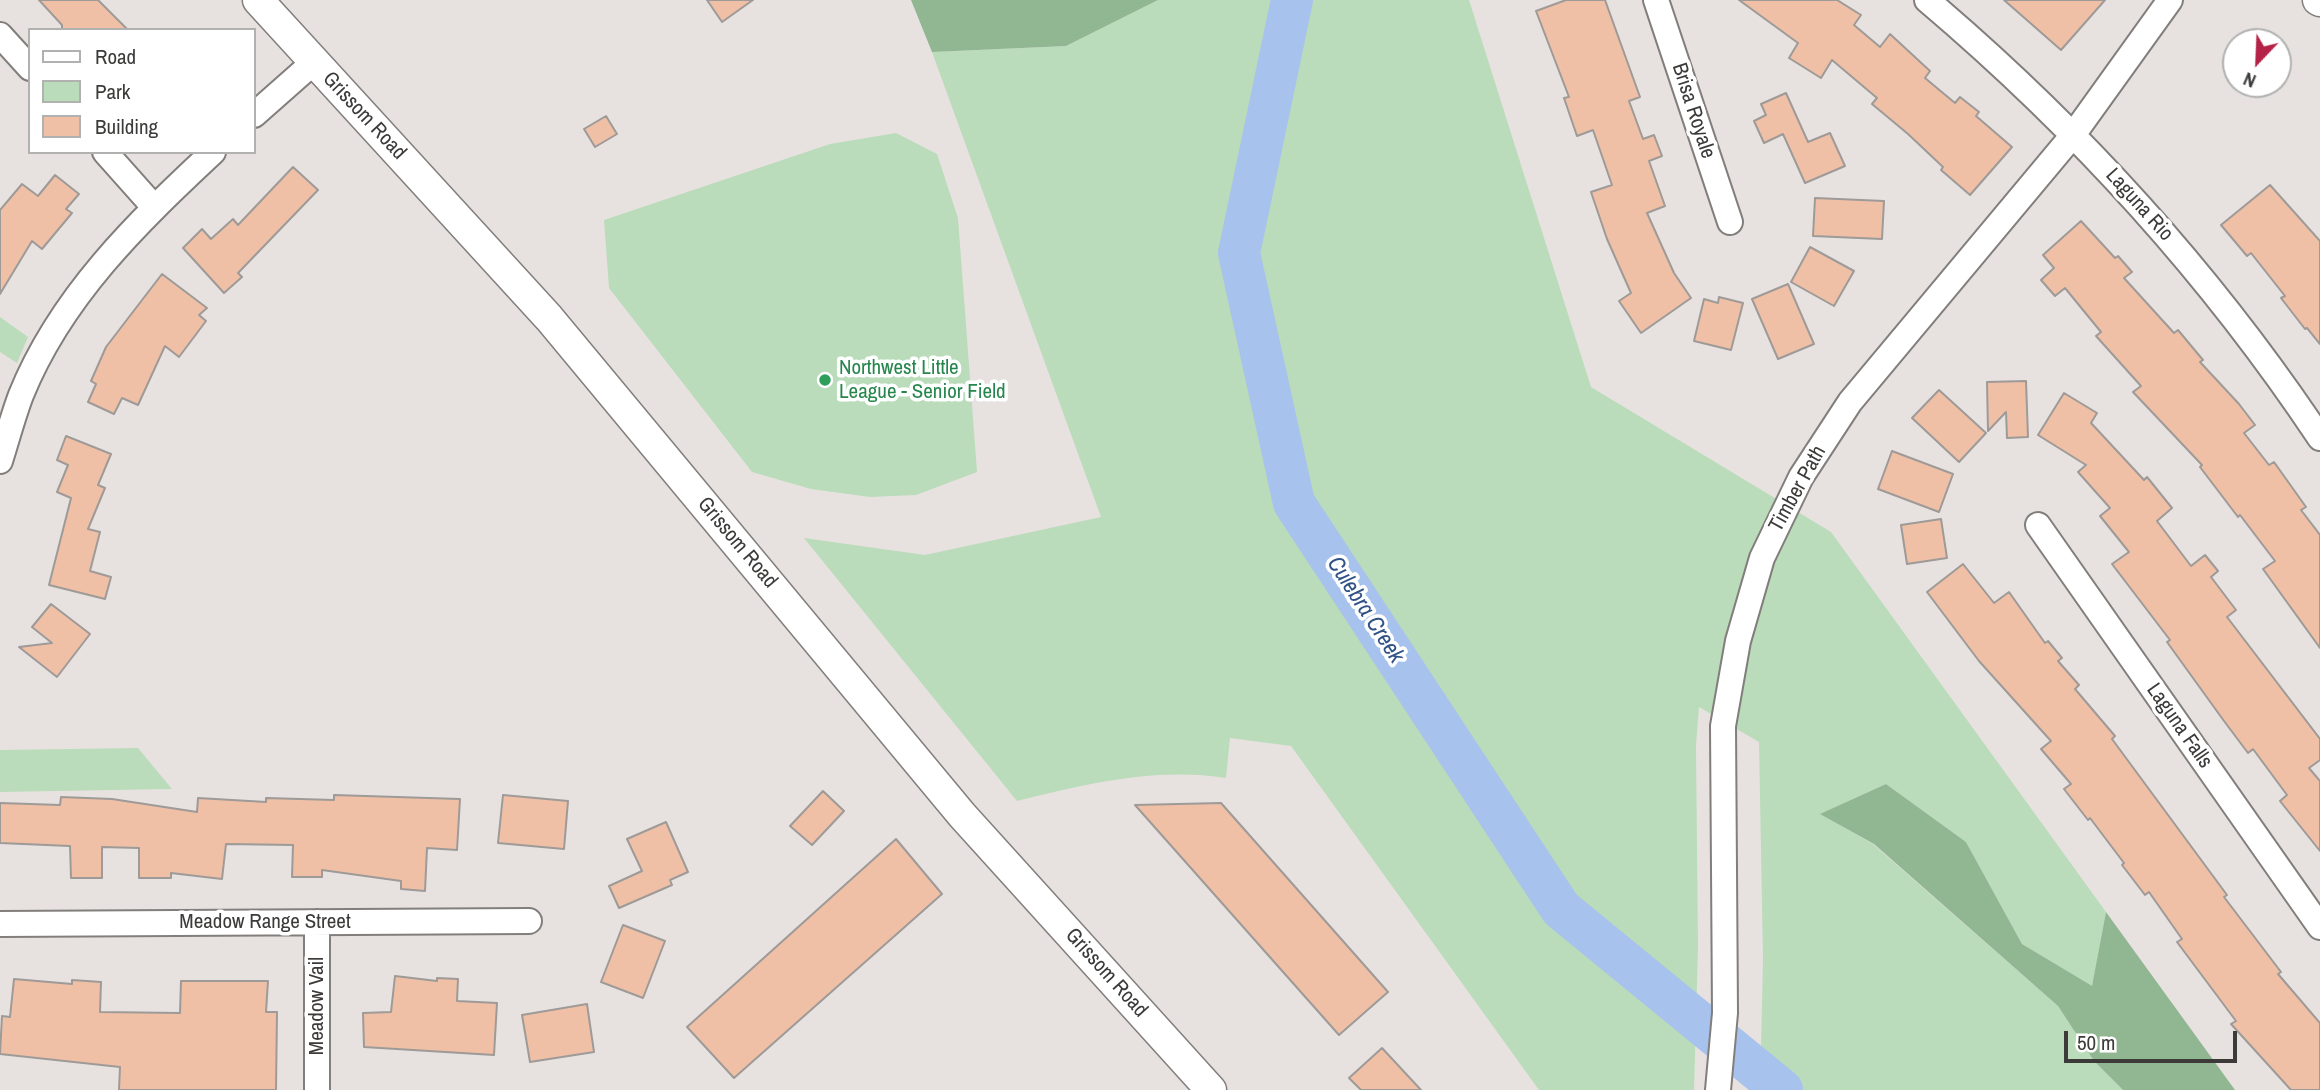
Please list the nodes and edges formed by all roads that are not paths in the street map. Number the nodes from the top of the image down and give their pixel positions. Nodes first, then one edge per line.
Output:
1 (258, 0) edge
2 (1657, 0) edge
3 (1927, 0) edge
4 (2170, 0) edge
5 (0, 35) edge
6 (314, 62) junction
7 (28, 66) edge
8 (256, 113) edge
9 (2073, 135) junction
10 (107, 154) edge
11 (211, 154) edge
12 (154, 207) junction
13 (1730, 222) dead end
14 (2320, 438) edge
15 (0, 461) edge
16 (2038, 525) dead end
17 (529, 920) dead end
18 (317, 922) junction
19 (0, 924) edge
20 (2320, 928) edge
21 (317, 1090) edge
22 (1211, 1090) edge
23 (1718, 1090) edge

1 - 6 main road, Grissom Road
2 - 13 street, Brisa Royale
3 - 9 street, Laguna Rio
4 - 9 street, Timber Path
5 - 7 street
6 - 8 street
6 - 22 main road, Grissom Road
9 - 14 street, Laguna Rio
9 - 23 street, Timber Path
10 - 12 street
11 - 12 street
12 - 15 street
16 - 20 street, Laguna Falls
17 - 18 street, Meadow Range Street
18 - 19 street, Meadow Range Street
18 - 21 street, Meadow Vail

